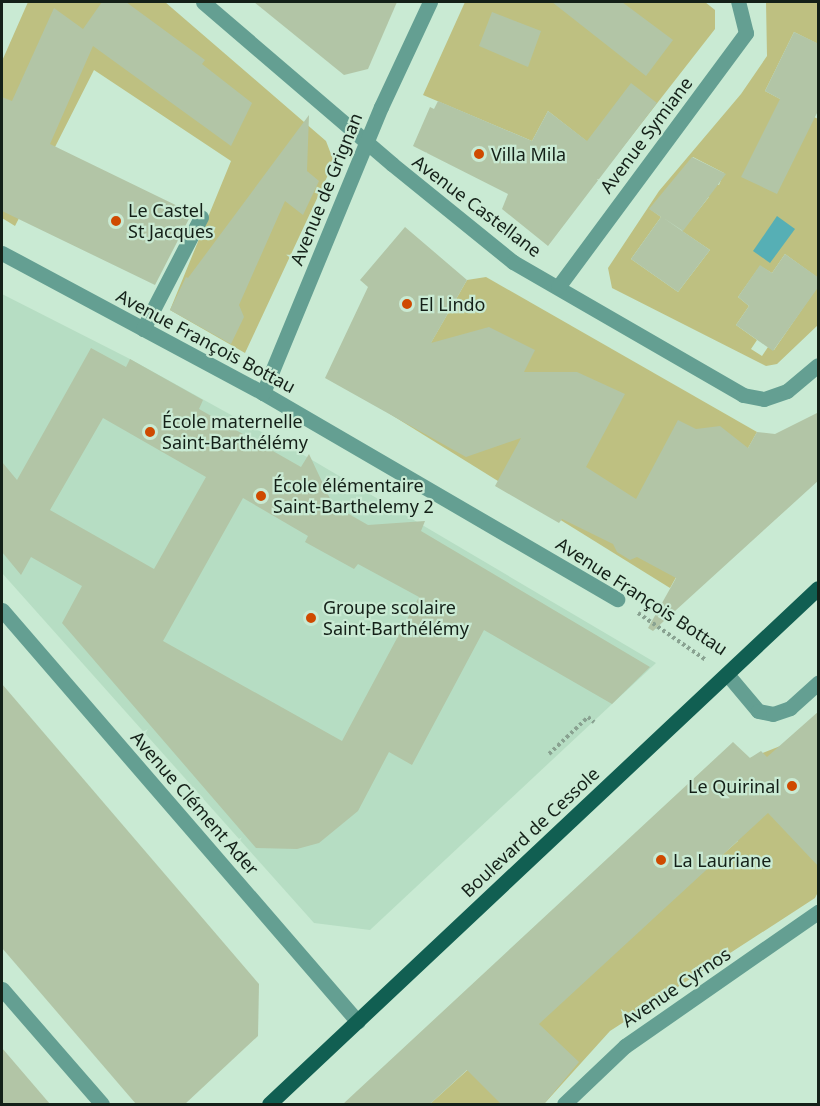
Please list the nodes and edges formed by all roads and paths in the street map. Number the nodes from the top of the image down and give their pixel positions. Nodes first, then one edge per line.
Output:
1 (203, 2) edge
2 (430, 2) edge
3 (738, 2) edge
4 (366, 143) junction
5 (201, 217) dead end
6 (2, 254) edge
7 (558, 287) junction
8 (143, 329) junction
9 (819, 365) edge
10 (263, 393) junction
11 (819, 588) edge
12 (617, 598) joint
13 (2, 610) edge
14 (727, 674) junction
15 (819, 684) edge
16 (594, 722) dead end
17 (549, 754) dead end
18 (819, 912) edge
19 (2, 989) edge
20 (358, 1022) junction
21 (102, 1104) edge
22 (269, 1104) edge
23 (564, 1104) edge

1 - 4 street, Avenue Castellane
2 - 4 street, Avenue de Grignan
3 - 7 street, Avenue Symiane
4 - 7 street, Avenue Castellane
4 - 10 street, Avenue de Grignan
5 - 8 street
6 - 8 street, Avenue François Bottau
7 - 9 street, Avenue Castellane
8 - 10 street, Avenue François Bottau
10 - 12 street, Avenue François Bottau
11 - 14 main road, Boulevard de Cessole
12 - 14 path, Avenue François Bottau
13 - 20 street, Avenue Clément Ader
14 - 15 street
14 - 20 main road, Boulevard de Cessole
16 - 17 path
18 - 23 street, Avenue Cyrnos
19 - 21 street
20 - 22 main road, Boulevard de Cessole

